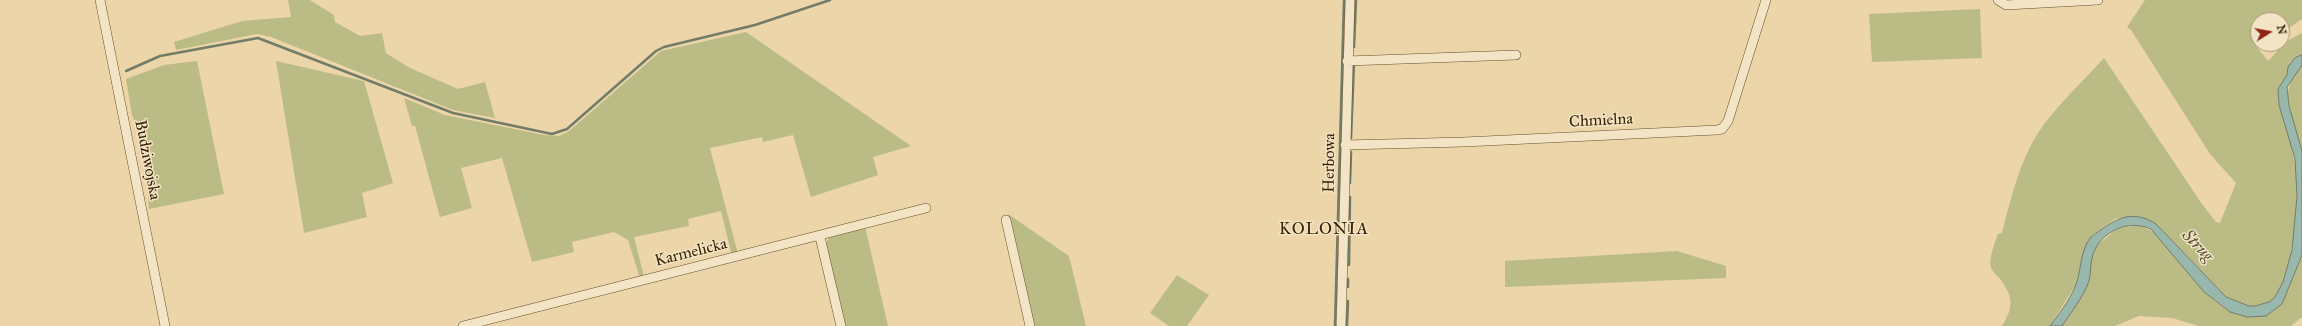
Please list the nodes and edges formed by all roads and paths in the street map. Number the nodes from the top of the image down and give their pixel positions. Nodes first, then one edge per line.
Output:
1 (100, 0) edge
2 (1350, 0) edge
3 (1766, 0) edge
4 (1998, 0) edge
5 (2098, 0) edge
6 (1516, 55) dead end
7 (1347, 61) junction
8 (1345, 145) junction
9 (926, 208) dead end
10 (1006, 220) dead end
11 (820, 236) junction
12 (484, 324) edge
13 (166, 326) edge
14 (463, 326) edge
15 (841, 326) edge
16 (1030, 326) edge
17 (1342, 326) edge

1 - 13 street, Budziwojska
2 - 7 street, Herbowa
3 - 8 street, Chmielna
4 - 5 street
6 - 7 street
7 - 8 street, Herbowa
8 - 17 street, Herbowa
9 - 11 street, Karmelicka
10 - 16 street
11 - 12 street, Karmelicka
11 - 15 street
12 - 14 street, Karmelicka

